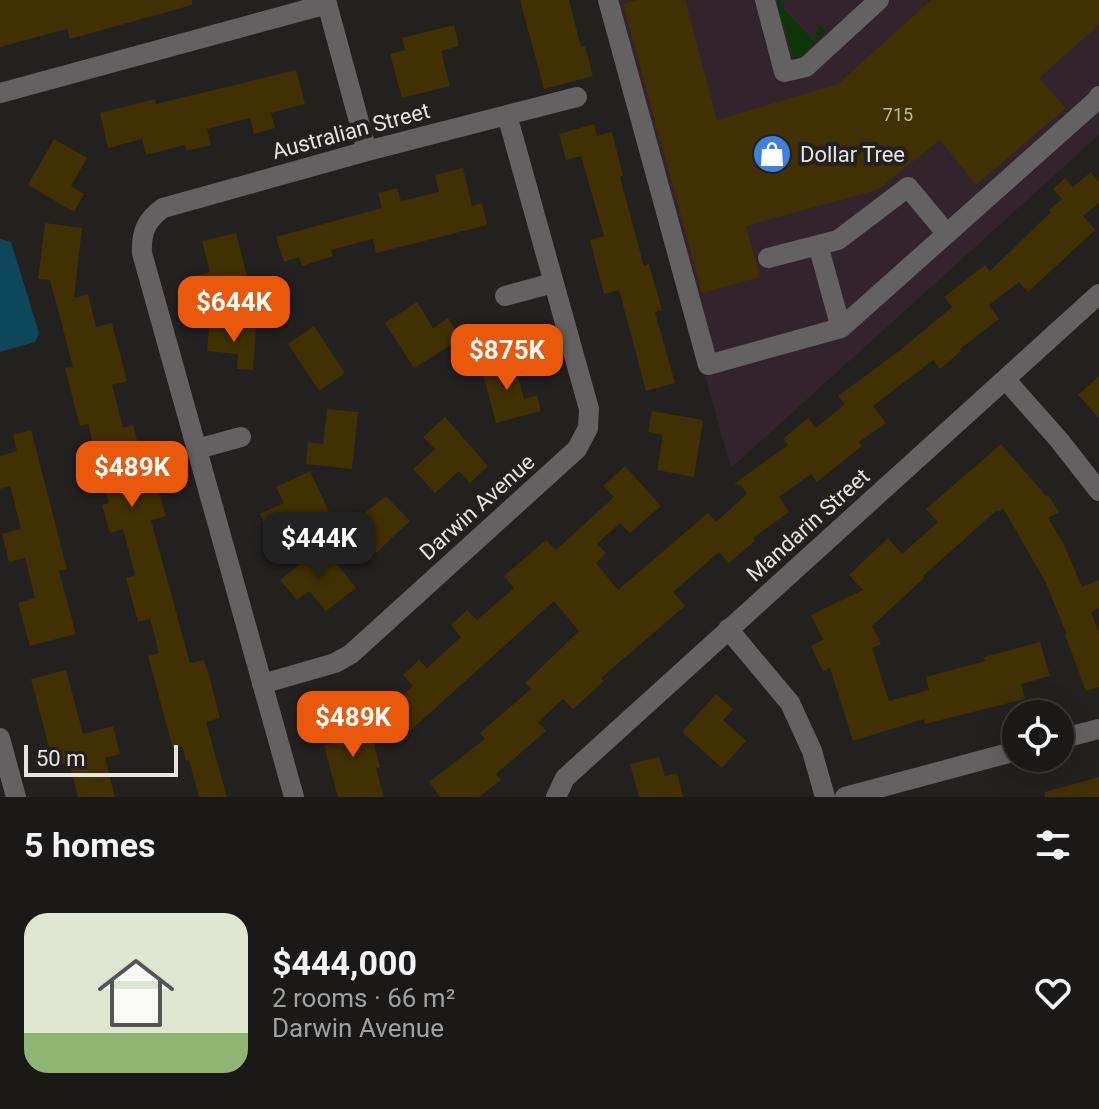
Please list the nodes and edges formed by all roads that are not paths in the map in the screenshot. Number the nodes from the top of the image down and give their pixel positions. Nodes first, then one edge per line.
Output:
1 (608, 0) edge
2 (765, 0) edge
3 (879, 0) edge
4 (326, 2) edge
5 (0, 93) edge
6 (1099, 96) edge
7 (577, 97) dead end
8 (507, 115) junction
9 (367, 151) junction
10 (947, 234) junction
11 (818, 245) junction
12 (768, 258) dead end
13 (553, 283) junction
14 (1099, 294) edge
15 (505, 296) dead end
16 (841, 328) junction
17 (1006, 380) junction
18 (241, 437) dead end
19 (197, 449) junction
20 (1099, 491) edge
21 (728, 629) junction
22 (262, 684) junction
23 (1099, 729) edge
24 (1074, 735) edge
25 (0, 738) edge
26 (1002, 755) edge
27 (3, 760) edge
28 (16, 797) edge
29 (294, 797) edge
30 (556, 797) edge
31 (825, 797) edge
32 (845, 797) edge

1 - 16 street
2 - 3 street
4 - 5 street
4 - 9 street
6 - 10 street
7 - 8 street, Australian Street
8 - 9 street, Australian Street
8 - 13 street, Darwin Avenue
9 - 19 street, Australian Street
10 - 11 street
10 - 16 street
11 - 12 street
11 - 16 street
13 - 15 street
13 - 22 street, Darwin Avenue
14 - 17 street, Mandarin Street
17 - 20 street
17 - 21 street, Mandarin Street
18 - 19 street
19 - 22 street
21 - 30 street, Mandarin Street
21 - 31 street
22 - 29 street
23 - 24 street
25 - 27 street
26 - 32 street
27 - 28 street

